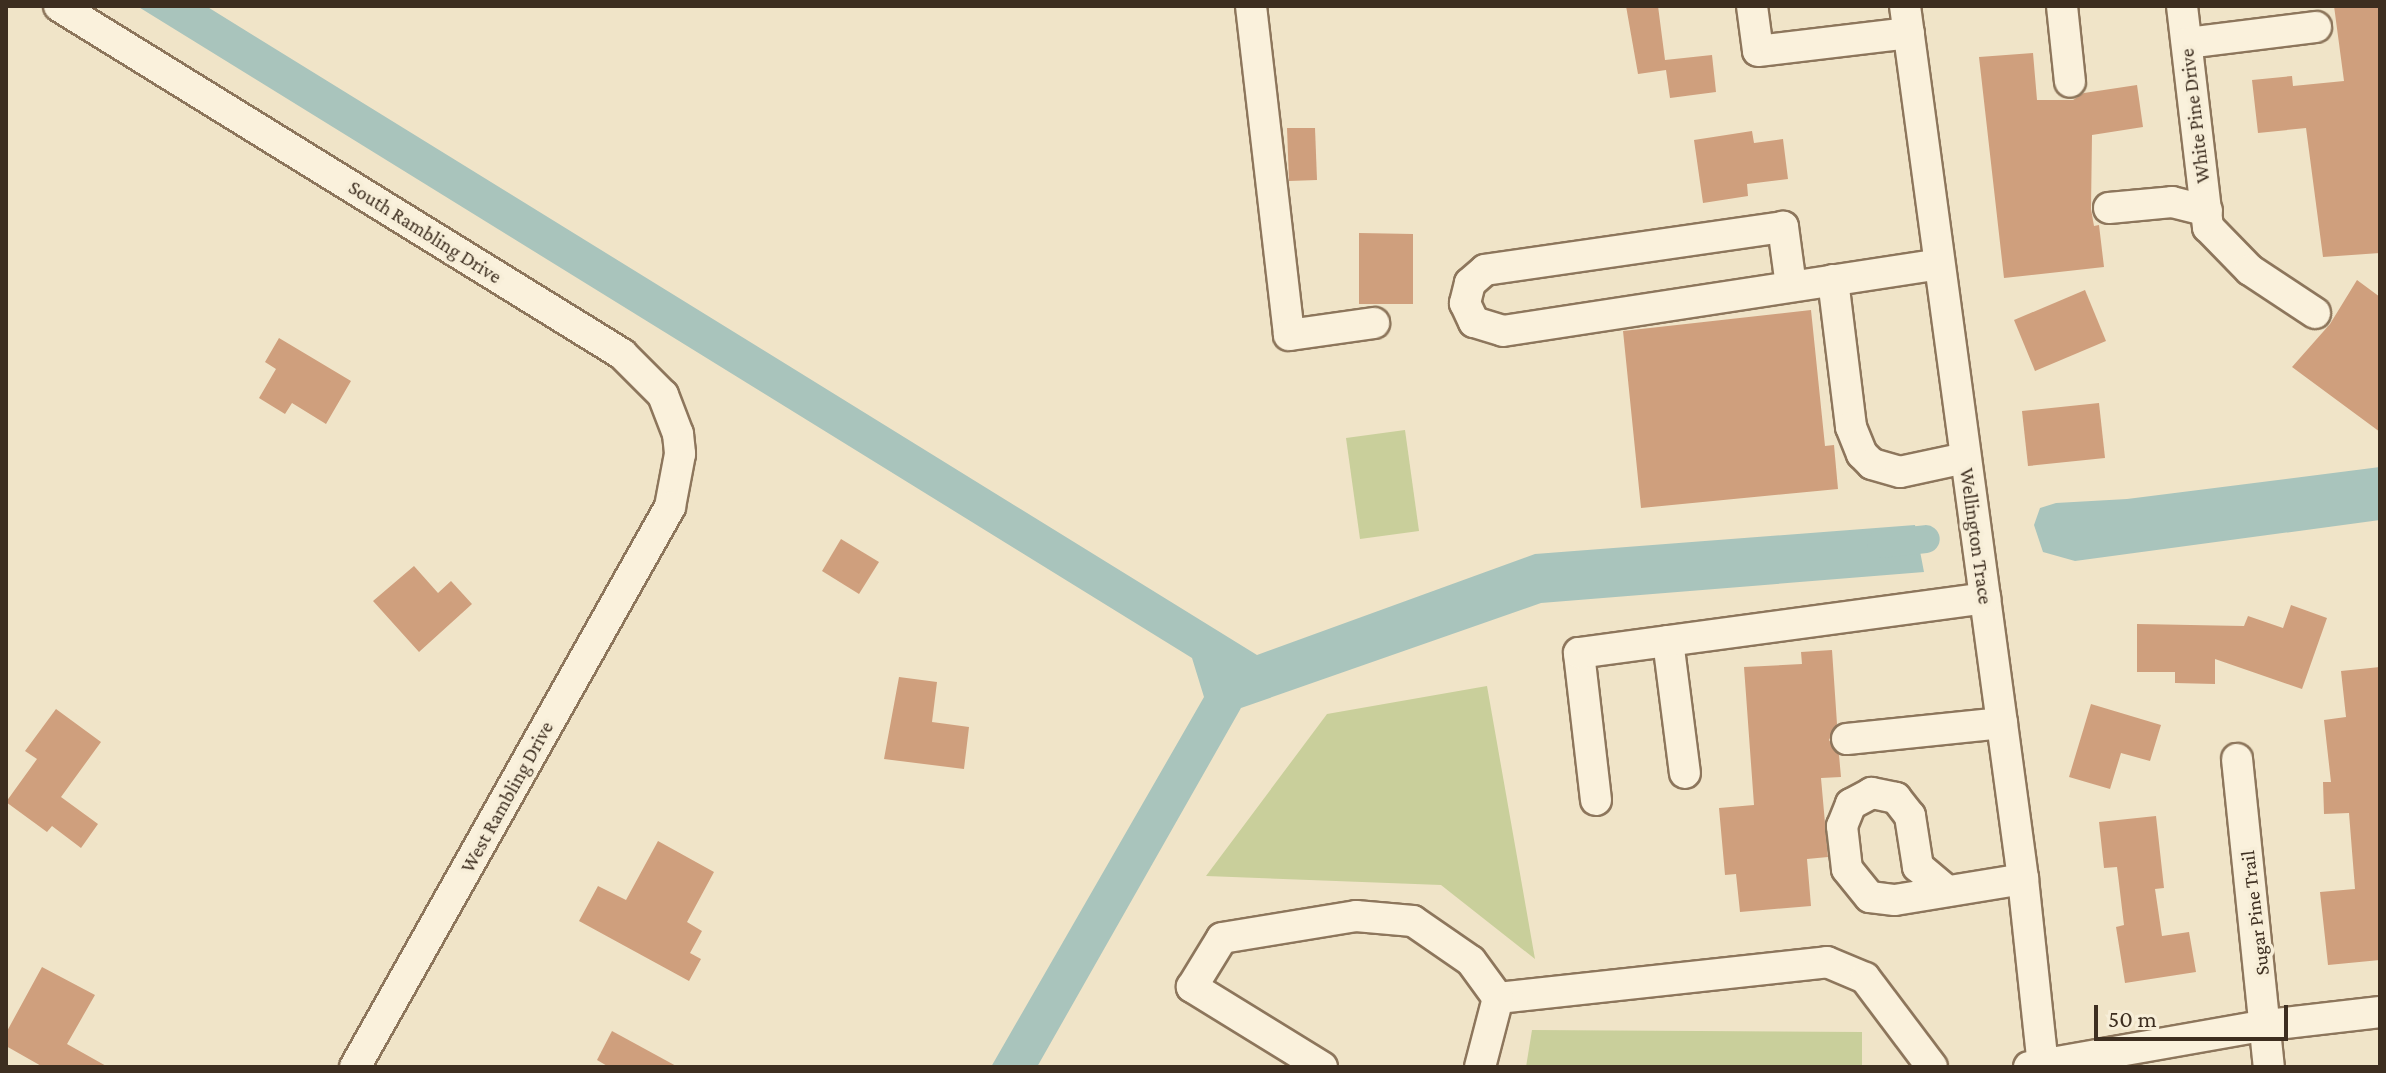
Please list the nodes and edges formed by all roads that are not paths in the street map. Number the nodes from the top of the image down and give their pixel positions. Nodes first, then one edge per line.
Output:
1 (59, 6) edge
2 (1251, 6) edge
3 (1752, 6) edge
4 (2062, 6) edge
5 (2182, 6) edge
6 (1907, 20) edge
7 (2316, 27) dead end
8 (2187, 43) junction
9 (2070, 82) dead end
10 (2109, 208) dead end
11 (2208, 219) junction
12 (1939, 264) junction
13 (1833, 280) junction
14 (1791, 286) junction
15 (2315, 313) dead end
16 (1374, 323) dead end
17 (1965, 458) junction
18 (658, 528) joint
19 (1985, 598) junction
20 (1668, 641) junction
21 (2002, 723) junction
22 (1847, 739) dead end
23 (2237, 759) dead end
24 (1685, 773) dead end
25 (1596, 800) dead end
26 (2023, 879) junction
27 (1947, 891) dead end
28 (1498, 998) junction
29 (2380, 1012) edge
30 (2268, 1025) junction
31 (2038, 1066) edge
32 (355, 1067) edge
33 (1322, 1067) edge
34 (1480, 1067) edge
35 (1932, 1067) edge
36 (2269, 1067) edge

1 - 18 street, South Rambling Drive
2 - 16 street
3 - 6 street
4 - 9 street
5 - 8 street, White Pine Drive
6 - 12 street, Wellington Trace
7 - 8 street
8 - 11 street, White Pine Drive
10 - 11 street
11 - 15 street
12 - 13 street
12 - 17 street, Wellington Trace
13 - 14 street
13 - 17 street
14 - 14 street
17 - 19 street, Wellington Trace
18 - 32 street, West Rambling Drive
19 - 20 street
19 - 21 street, Wellington Trace
20 - 24 street
20 - 25 street
21 - 22 street
21 - 26 street, Wellington Trace
23 - 30 street, Sugar Pine Trail
26 - 27 street
26 - 31 street, Wellington Trace
28 - 33 street
28 - 34 street
28 - 35 street
29 - 30 street
30 - 31 street
30 - 36 street, Sugar Pine Trail

